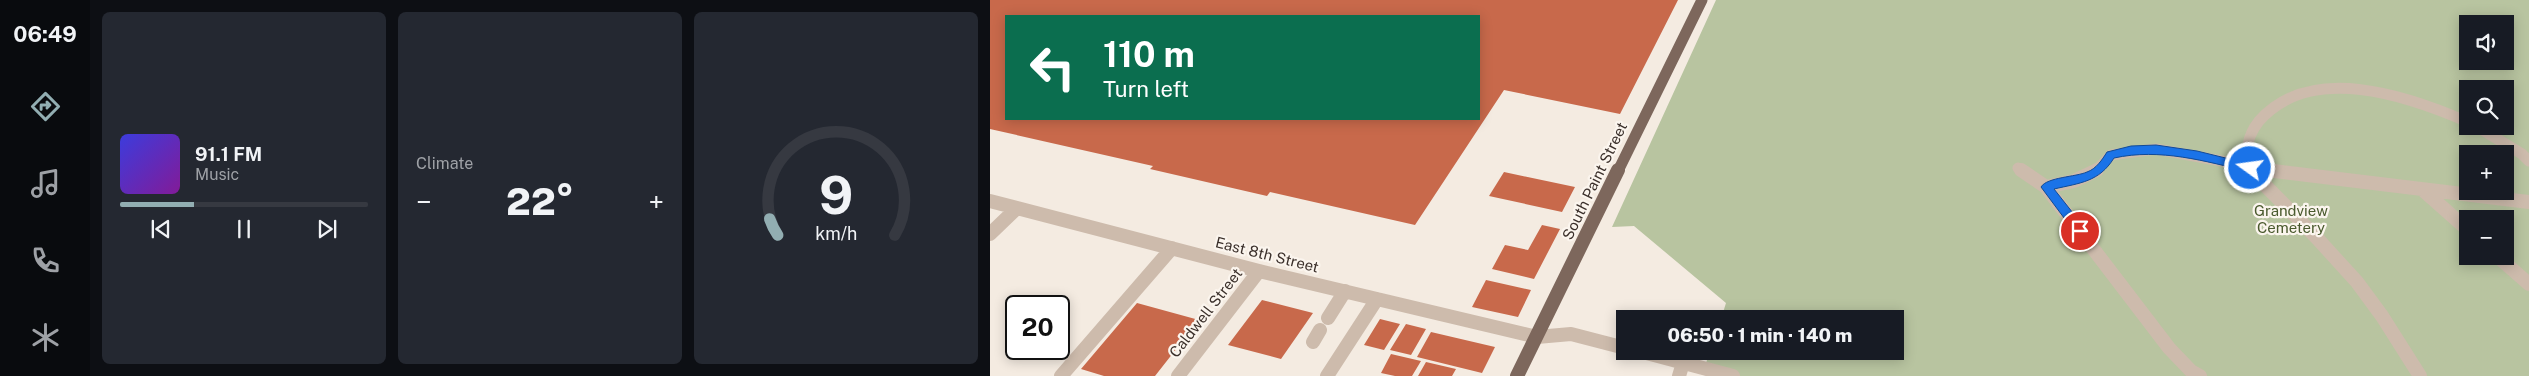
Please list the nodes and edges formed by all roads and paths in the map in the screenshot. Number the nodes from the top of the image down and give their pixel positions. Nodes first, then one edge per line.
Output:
1 (1702, 0) edge
2 (2459, 118) edge
3 (2491, 135) edge
4 (2529, 161) edge
5 (2018, 168) dead end
6 (2250, 168) junction
7 (2046, 187) junction
8 (2424, 191) junction
9 (990, 201) edge
10 (2529, 202) edge
11 (1017, 208) junction
12 (2459, 222) edge
13 (990, 234) edge
14 (1172, 248) junction
15 (2507, 265) edge
16 (1259, 271) junction
17 (2529, 284) edge
18 (1345, 291) junction
19 (1377, 299) junction
20 (1328, 318) dead end
21 (1537, 337) junction
22 (1616, 346) edge
23 (1660, 360) edge
24 (1681, 369) edge
25 (1061, 376) edge
26 (1178, 376) edge
27 (1327, 376) edge
28 (1517, 376) edge
29 (1733, 376) edge
30 (2200, 376) edge
31 (2420, 376) edge

1 - 21 main road, South Paint Street
2 - 6 street
3 - 4 street
5 - 7 street
6 - 7 street
6 - 8 street
6 - 31 street
7 - 30 street
8 - 10 street
8 - 12 street
9 - 11 street, East 8th Street
11 - 13 street
11 - 14 street, East 8th Street
14 - 16 street, East 8th Street
14 - 25 street
15 - 17 street
16 - 18 street, East 8th Street
16 - 26 street, Caldwell Street
18 - 19 street, East 8th Street
18 - 20 street
19 - 21 street, East 8th Street
19 - 27 street
21 - 22 street, East 8th Street
21 - 28 main road, South Paint Street
23 - 24 street
24 - 29 street

